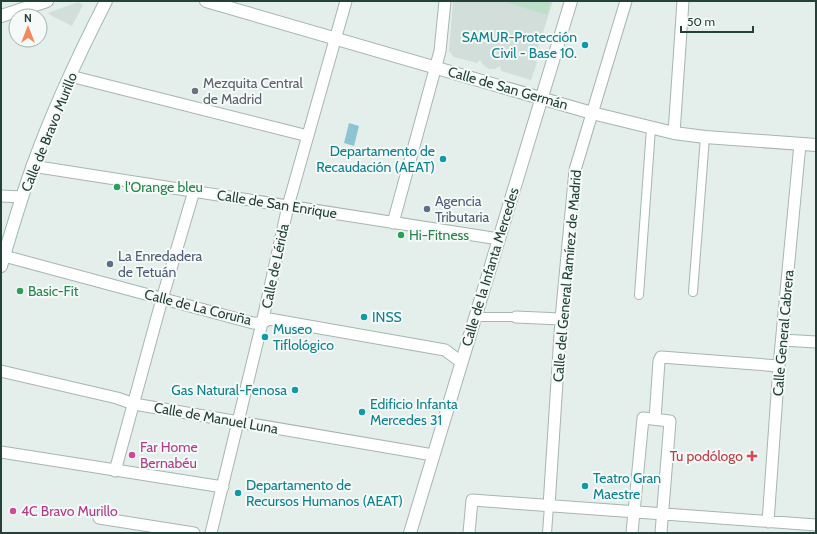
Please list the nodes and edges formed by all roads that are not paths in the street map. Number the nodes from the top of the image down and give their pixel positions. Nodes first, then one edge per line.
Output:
1 (47, 1) edge
2 (106, 1) edge
3 (206, 1) edge
4 (346, 1) edge
5 (445, 1) edge
6 (571, 1) edge
7 (626, 1) edge
8 (683, 1) edge
9 (1, 16) edge
10 (335, 38) junction
11 (436, 67) junction
12 (70, 76) junction
13 (541, 98) junction
14 (592, 113) junction
15 (651, 128) junction
16 (674, 133) junction
17 (308, 136) junction
18 (705, 137) junction
19 (800, 144) junction
20 (816, 145) edge
21 (32, 166) junction
22 (194, 191) junction
23 (1, 196) edge
24 (22, 197) junction
25 (288, 206) junction
26 (393, 222) junction
27 (499, 239) junction
28 (3, 261) edge
29 (693, 292) dead end
30 (639, 295) dead end
31 (162, 299) junction
32 (475, 317) junction
33 (516, 317) joint
34 (562, 319) junction
35 (262, 323) junction
36 (782, 340) junction
37 (816, 342) edge
38 (461, 362) junction
39 (779, 366) junction
40 (1, 371) edge
41 (134, 404) junction
42 (655, 419) junction
43 (238, 421) junction
44 (1, 452) edge
45 (433, 455) junction
46 (115, 470) junction
47 (223, 487) junction
48 (549, 506) junction
49 (634, 511) junction
50 (662, 514) junction
51 (99, 518) dead end
52 (768, 522) junction
53 (816, 525) edge
54 (194, 533) edge
55 (211, 533) edge
56 (410, 533) edge
57 (469, 533) edge
58 (547, 533) edge
59 (632, 533) edge
60 (661, 533) edge

1 - 9 street
2 - 12 street, Calle de Bravo Murillo
3 - 10 street, Calle de San Germán
4 - 10 street, Calle de Lérida
5 - 11 street
6 - 13 street, Calle de la Infanta Mercedes
7 - 14 street, Calle del General Ramírez de Madrid
8 - 16 street
10 - 11 street, Calle de San Germán
10 - 17 street, Calle de Lérida
11 - 13 street, Calle de San Germán
11 - 26 street
12 - 17 street
12 - 21 street, Calle de Bravo Murillo
13 - 14 street, Calle de San Germán
13 - 27 street, Calle de la Infanta Mercedes
14 - 15 street, Calle de San Germán
14 - 34 street, Calle del General Ramírez de Madrid
15 - 16 street, Calle de San Germán
15 - 30 street
16 - 18 street, Calle de San Germán
17 - 25 street, Calle de Lérida
18 - 19 street, Calle de San Germán
18 - 29 street
19 - 20 street, Calle de San Germán
19 - 36 street, Calle General Cabrera
21 - 22 street, Calle de San Enrique
21 - 24 street, Calle de Bravo Murillo
22 - 25 street, Calle de San Enrique
22 - 31 street
23 - 24 street
24 - 28 street, Calle de Bravo Murillo
25 - 26 street, Calle de San Enrique
25 - 35 street, Calle de Lérida
26 - 27 street, Calle de San Enrique
27 - 32 street, Calle de la Infanta Mercedes
28 - 31 street, Calle de La Coruña
31 - 35 street, Calle de La Coruña
31 - 41 street
32 - 33 street
32 - 38 street, Calle de la Infanta Mercedes
33 - 34 street
34 - 48 street, Calle del General Ramírez de Madrid
35 - 38 street, Calle de La Coruña
35 - 43 street, Calle de Lérida
36 - 37 street
36 - 39 street, Calle General Cabrera
38 - 45 street, Calle de la Infanta Mercedes
39 - 42 street
39 - 52 street, Calle General Cabrera
40 - 41 street, Calle de Manuel Luna
41 - 43 street, Calle de Manuel Luna
41 - 46 street
42 - 49 street
42 - 50 street
43 - 45 street, Calle de Manuel Luna
43 - 47 street, Calle de Lérida
44 - 46 street
45 - 56 street, Calle de la Infanta Mercedes
46 - 47 street
47 - 55 street, Calle de Lérida
48 - 49 street
48 - 57 street
48 - 58 street, Calle del General Ramírez de Madrid
49 - 50 street
49 - 59 street
50 - 52 street
50 - 60 street
51 - 54 street
52 - 53 street

